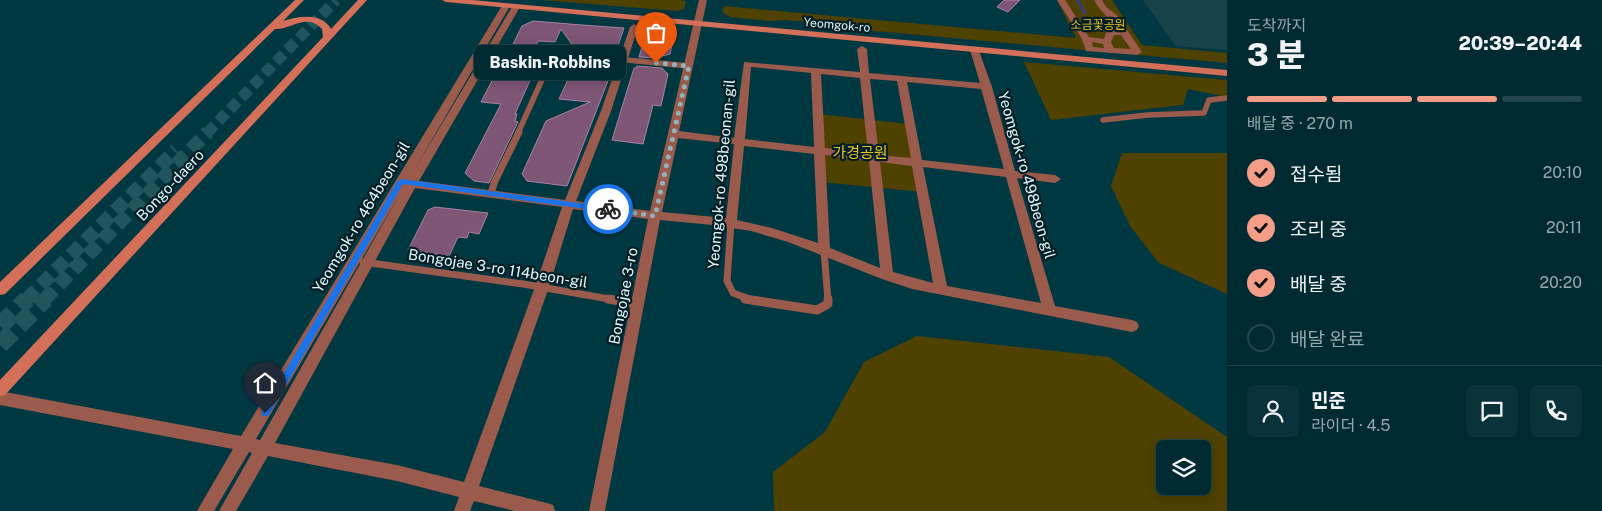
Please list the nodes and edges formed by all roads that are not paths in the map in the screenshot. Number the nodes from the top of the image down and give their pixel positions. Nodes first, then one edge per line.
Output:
1 (300, 0) edge
2 (363, 0) edge
3 (446, 0) edge
4 (703, 0) edge
5 (1061, 0) edge
6 (1086, 0) edge
7 (1098, 0) edge
8 (508, 12) junction
9 (1102, 17) dead end
10 (698, 24) junction
11 (634, 27) dead end
12 (1124, 32) junction
13 (267, 34) junction
14 (328, 38) junction
15 (1109, 47) junction
16 (862, 49) dead end
17 (975, 50) junction
18 (623, 60) junction
19 (689, 66) junction
20 (816, 71) junction
21 (1227, 72) edge
22 (865, 75) junction
23 (901, 78) junction
24 (987, 86) junction
25 (1227, 98) edge
26 (1103, 120) dead end
27 (673, 134) junction
28 (739, 141) junction
29 (820, 150) junction
30 (872, 157) junction
31 (917, 163) junction
32 (1011, 174) junction
33 (1055, 179) dead end
34 (406, 183) junction
35 (491, 194) junction
36 (569, 204) junction
37 (655, 216) junction
38 (731, 223) junction
39 (824, 251) junction
40 (354, 261) junction
41 (368, 262) junction
42 (16, 275) junction
43 (886, 276) junction
44 (542, 287) junction
45 (941, 289) junction
46 (0, 290) edge
47 (0, 297) edge
48 (638, 304) junction
49 (1050, 309) junction
50 (1132, 326) dead end
51 (0, 390) edge
52 (0, 398) edge
53 (246, 445) junction
54 (264, 448) junction
55 (469, 491) junction
56 (205, 511) edge
57 (227, 511) edge
58 (462, 511) edge
59 (547, 511) edge
60 (597, 511) edge

1 - 13 main road
2 - 14 main road, Bongo-daero
3 - 8 main road, Yeomgok-ro
4 - 10 street, Bongojae 3-ro
5 - 15 street
6 - 9 street
7 - 12 street
8 - 10 main road, Yeomgok-ro
8 - 34 street, Yeomgok-ro 464beon-gil
10 - 17 main road, Yeomgok-ro
10 - 19 street, Bongojae 3-ro
11 - 18 street
12 - 15 street
12 - 15 street
13 - 14 main road
13 - 42 main road
14 - 51 main road, Bongo-daero
16 - 22 street
17 - 21 main road, Yeomgok-ro
17 - 24 street, Yeomgok-ro 498beon-gil
18 - 19 lane
18 - 35 lane
18 - 36 street
19 - 27 street, Bongojae 3-ro
20 - 22 street, Yeomgok-ro 498beonan-gil
20 - 28 street, Yeomgok-ro 498beonan-gil
20 - 29 street, Yeomgok-ro 498beonan-gil
22 - 23 street, Yeomgok-ro 498beonan-gil
22 - 30 street
23 - 24 street, Yeomgok-ro 498beonan-gil
23 - 31 street
24 - 32 street, Yeomgok-ro 498beon-gil
25 - 26 lane
27 - 28 street
27 - 37 street, Bongojae 3-ro
28 - 29 street
28 - 38 street, Yeomgok-ro 498beonan-gil
29 - 30 street
29 - 39 street, Yeomgok-ro 498beonan-gil
30 - 31 street
30 - 43 street
31 - 32 street
31 - 45 street
32 - 33 street
32 - 49 street, Yeomgok-ro 498beon-gil
34 - 35 street
34 - 40 street, Yeomgok-ro 464beon-gil
34 - 41 street, Yeomgok-ro 464beon-gil
35 - 36 street
36 - 37 street
36 - 44 street
37 - 38 street
37 - 48 street, Bongojae 3-ro
38 - 39 street
38 - 39 lane, Yeomgok-ro 498beonan-gil
39 - 43 street
40 - 41 lane, Bongojae 3-ro 114beon-gil
40 - 53 street, Yeomgok-ro 464beon-gil
41 - 44 lane, Bongojae 3-ro 114beon-gil
41 - 54 street, Yeomgok-ro 464beon-gil
42 - 46 main road
42 - 47 lane
43 - 45 street
44 - 48 lane, Bongojae 3-ro 114beon-gil
44 - 55 street
45 - 49 street
48 - 60 street, Bongojae 3-ro
49 - 50 street
52 - 53 street
53 - 54 street
53 - 56 street, Yeomgok-ro 464beon-gil
54 - 55 street
54 - 57 street, Yeomgok-ro 464beon-gil
55 - 58 street
55 - 59 street

